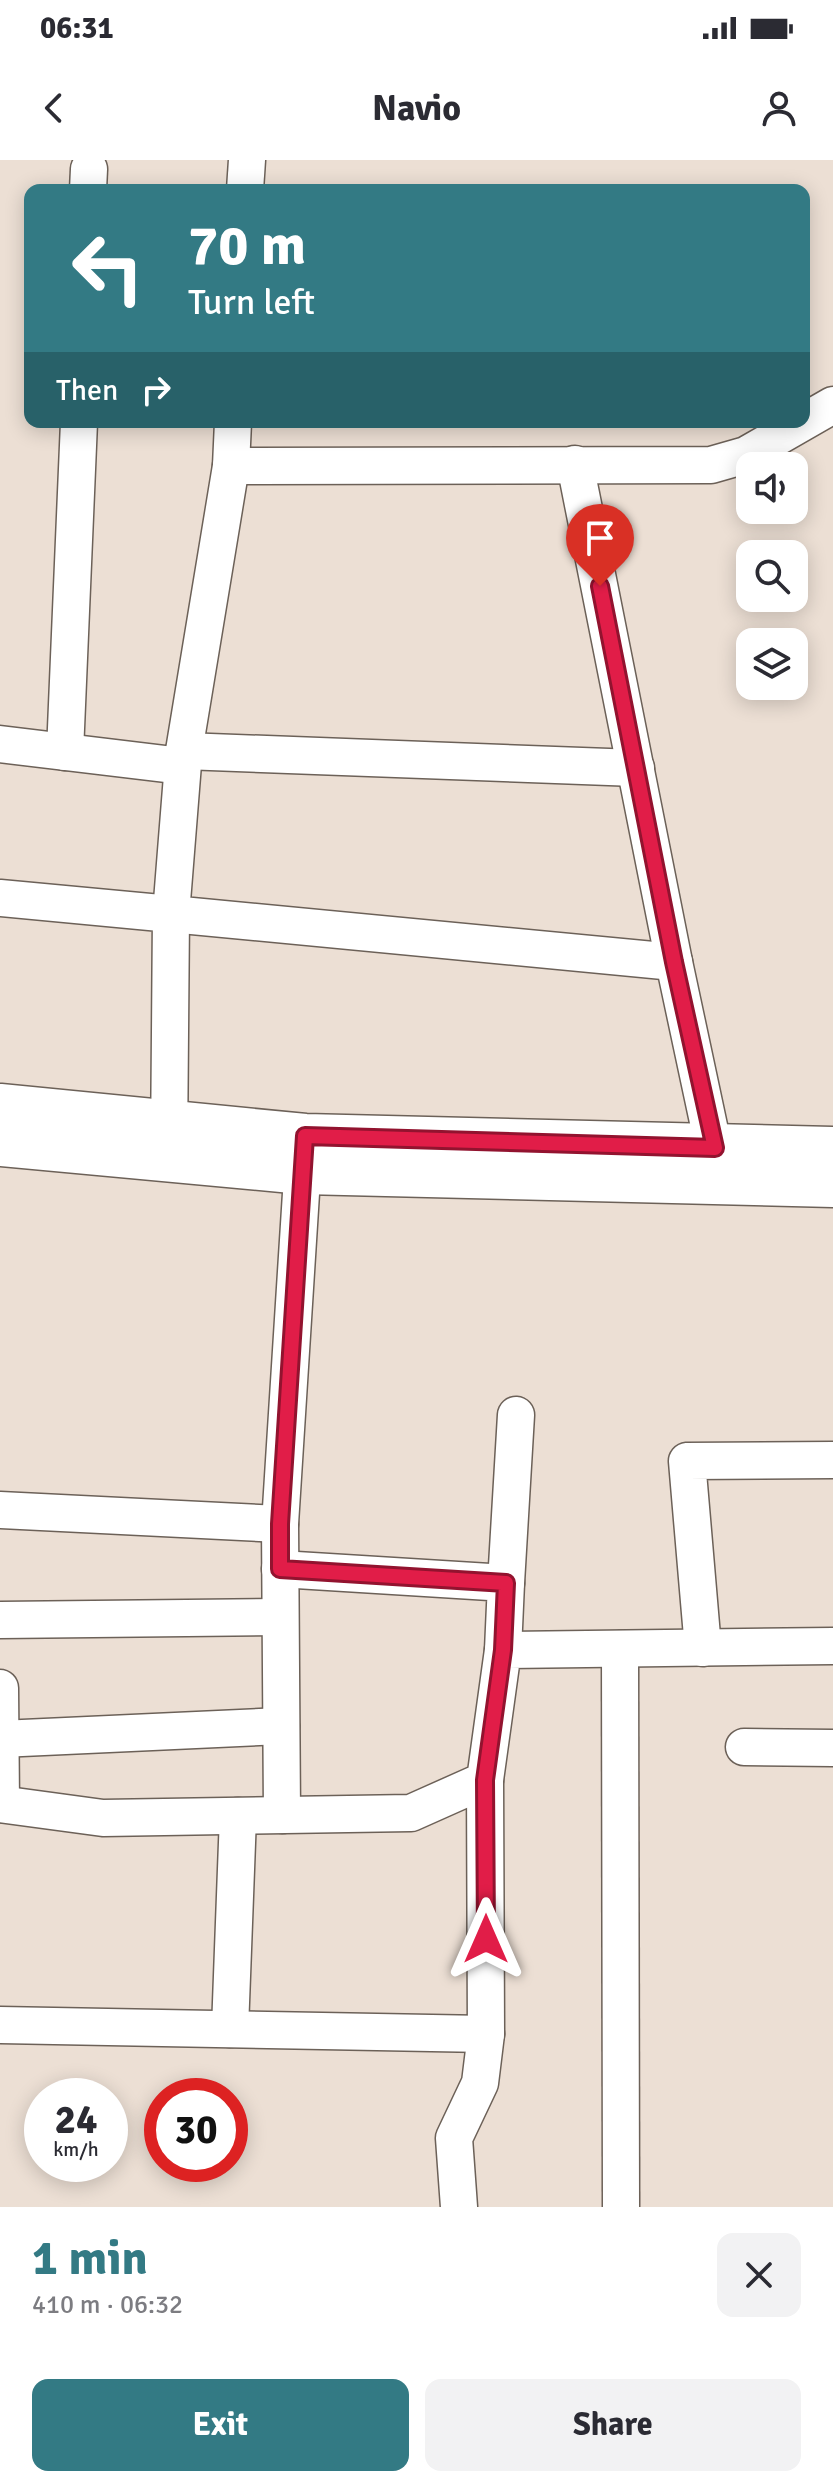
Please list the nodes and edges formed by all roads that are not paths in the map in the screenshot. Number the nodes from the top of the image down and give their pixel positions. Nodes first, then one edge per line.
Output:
1 (247, 160) edge
2 (245, 184) edge
3 (79, 428) edge
4 (233, 428) edge
5 (790, 428) edge
6 (575, 464) junction
7 (231, 466) junction
8 (0, 744) edge
9 (65, 752) junction
10 (183, 759) junction
11 (636, 768) junction
12 (0, 898) edge
13 (171, 914) junction
14 (674, 962) junction
15 (0, 1106) edge
16 (170, 1141) junction
17 (0, 1144) edge
18 (833, 1149) edge
19 (304, 1154) junction
20 (718, 1165) junction
21 (833, 1185) edge
22 (516, 1415) dead end
23 (833, 1460) edge
24 (0, 1510) edge
25 (280, 1524) junction
26 (280, 1569) junction
27 (506, 1583) junction
28 (280, 1617) junction
29 (0, 1620) edge
30 (833, 1646) edge
31 (703, 1648) junction
32 (620, 1649) junction
33 (503, 1650) junction
34 (0, 1688) edge
35 (281, 1726) junction
36 (0, 1739) edge
37 (744, 1747) dead end
38 (833, 1748) edge
39 (485, 1780) junction
40 (0, 1804) edge
41 (282, 1815) junction
42 (238, 1816) junction
43 (0, 2025) edge
44 (230, 2029) junction
45 (486, 2034) junction
46 (459, 2207) edge
47 (621, 2207) edge

1 - 2 street
3 - 9 street
4 - 7 street
5 - 6 street
6 - 7 street
6 - 11 street
7 - 10 street
8 - 9 street
9 - 10 street
10 - 11 street
10 - 13 street
11 - 14 street
12 - 13 street
13 - 14 street
13 - 16 street
14 - 20 street
15 - 16 street
16 - 17 street
16 - 19 street
18 - 20 street
19 - 20 street
19 - 25 street
20 - 21 street
22 - 27 street
23 - 31 street
24 - 25 street
25 - 26 street
26 - 27 street
26 - 28 street
27 - 33 street
28 - 29 street
28 - 35 street
30 - 31 street
31 - 32 street
32 - 33 street
32 - 47 street
33 - 39 street
34 - 36 street
35 - 36 street
35 - 41 street
36 - 40 street
37 - 38 street
39 - 41 street
39 - 45 street
40 - 42 street
41 - 42 street
42 - 44 street
43 - 44 street
44 - 45 street
45 - 46 street

